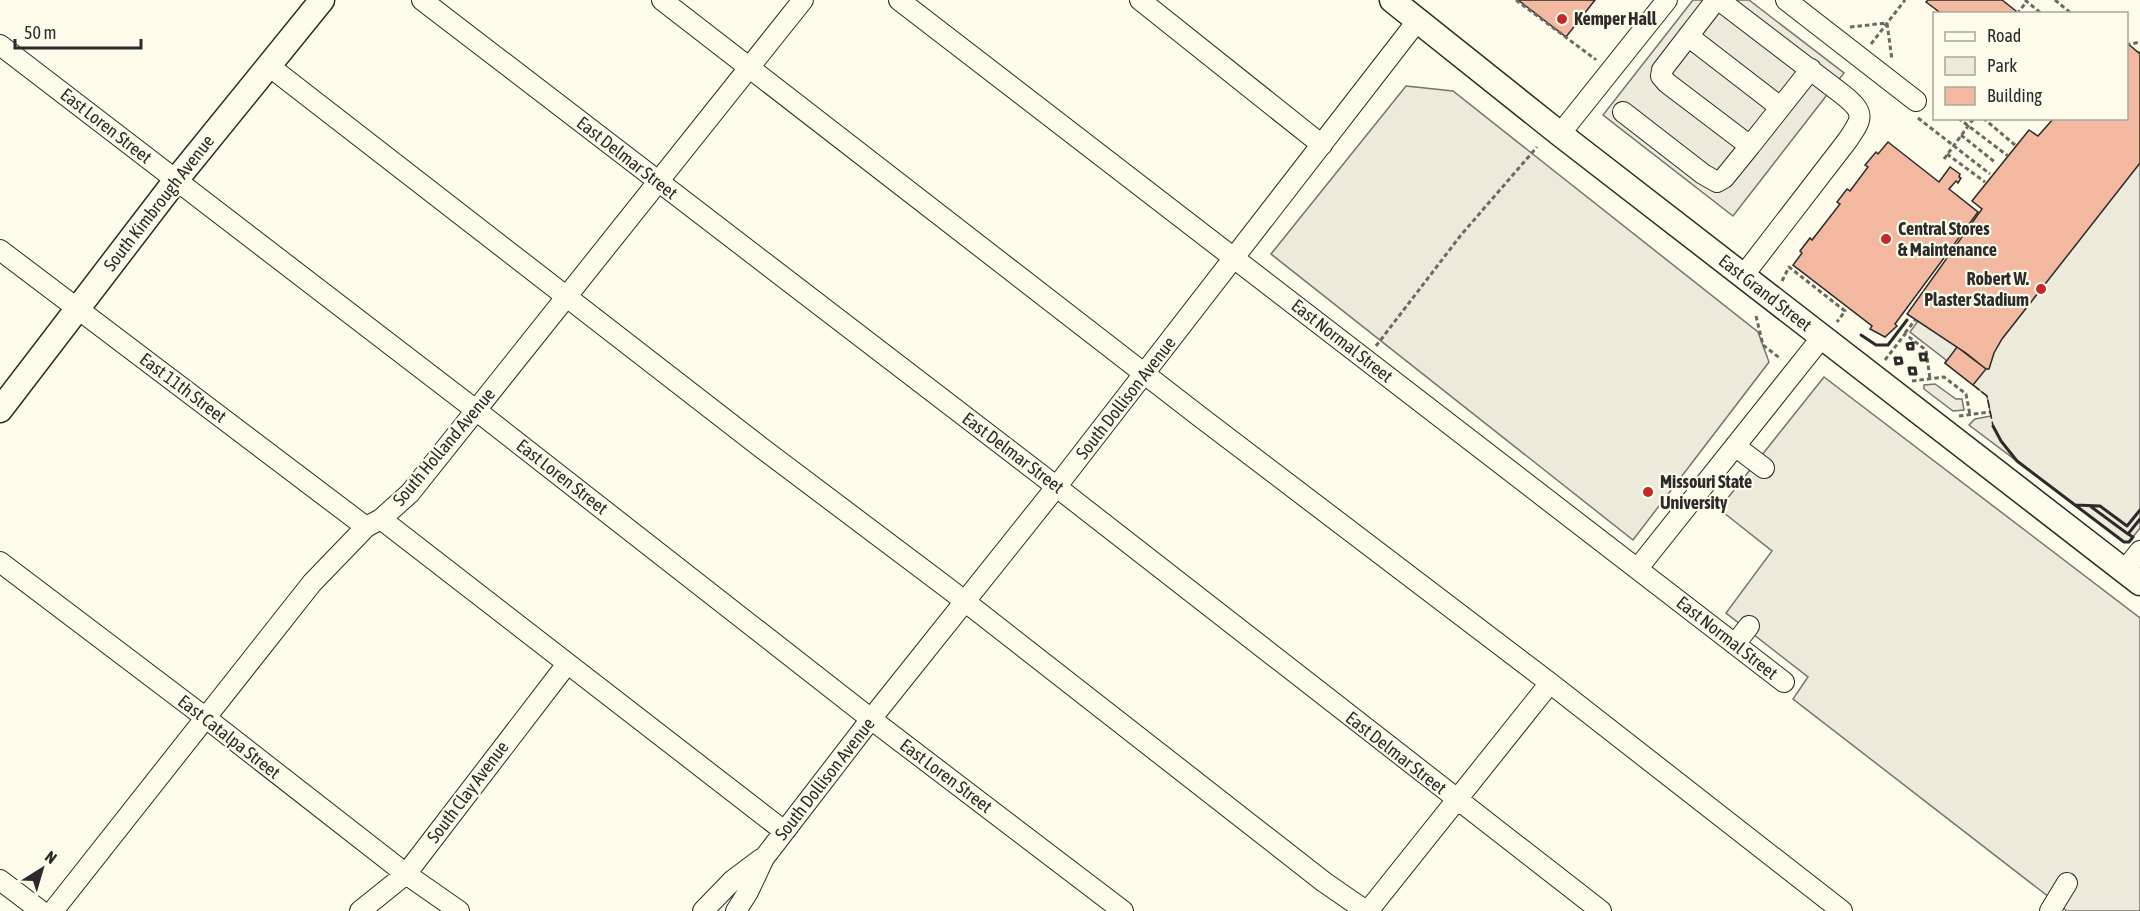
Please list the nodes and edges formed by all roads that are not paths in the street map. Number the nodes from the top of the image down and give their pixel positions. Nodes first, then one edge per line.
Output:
1 (322, 0) edge
2 (422, 0) edge
3 (662, 0) edge
4 (802, 0) edge
5 (899, 0) edge
6 (1140, 0) edge
7 (1392, 0) edge
8 (1667, 0) edge
9 (1718, 0) edge
10 (1786, 0) edge
11 (1418, 20) junction
12 (1688, 36) junction
13 (0, 45) edge
14 (269, 66) junction
15 (750, 67) junction
16 (1811, 69) junction
17 (1780, 107) junction
18 (1917, 110) road end
19 (1623, 112) dead end
20 (1560, 134) junction
21 (1322, 145) junction
22 (1749, 146) junction
23 (176, 180) junction
24 (659, 182) junction
25 (0, 250) edge
26 (1235, 258) junction
27 (1743, 276) junction
28 (567, 297) junction
29 (76, 308) junction
30 (1828, 331) junction
31 (1145, 373) junction
32 (0, 410) edge
33 (477, 411) junction
34 (1735, 446) junction
35 (1764, 468) dead end
36 (1057, 486) junction
37 (374, 523) junction
38 (2140, 551) edge
39 (0, 562) edge
40 (1638, 568) junction
41 (2132, 577) edge
42 (965, 602) junction
43 (1749, 626) dead end
44 (1735, 644) junction
45 (567, 664) junction
46 (1784, 682) dead end
47 (1550, 683) junction
48 (206, 718) junction
49 (871, 719) junction
50 (1457, 800) junction
51 (784, 831) junction
52 (764, 858) junction
53 (406, 874) junction
54 (0, 880) edge
55 (2067, 883) dead end
56 (41, 911) edge
57 (52, 911) edge
58 (360, 911) edge
59 (459, 911) edge
60 (703, 911) edge
61 (736, 911) edge
62 (1123, 911) edge
63 (1367, 911) edge
64 (1602, 911) edge
65 (1842, 911) edge
66 (2050, 911) edge

1 - 14 main road, South Kimbrough Avenue
2 - 24 street, East Delmar Street
3 - 15 street
4 - 15 street, South Holland Avenue
5 - 26 street, East Normal Street
6 - 21 street
7 - 11 main road, East Grand Street
8 - 20 street
9 - 12 street
9 - 16 street
10 - 18 street
11 - 20 main road, East Grand Street
11 - 21 street, South Dollison Avenue
12 - 17 street
12 - 22 street
13 - 23 street, East Loren Street
14 - 23 main road, South Kimbrough Avenue
14 - 28 street
15 - 24 street, South Holland Avenue
15 - 31 street
16 - 17 street
16 - 27 street
17 - 22 street
19 - 22 street
20 - 27 main road, East Grand Street
21 - 26 street, South Dollison Avenue
23 - 29 main road, South Kimbrough Avenue
23 - 33 street, East Loren Street
24 - 28 street, South Holland Avenue
24 - 36 street, East Delmar Street
25 - 29 street, East 11th Street
26 - 31 street, South Dollison Avenue
26 - 40 street, East Normal Street
27 - 30 main road, East Grand Street
28 - 33 street, South Holland Avenue
28 - 42 street
29 - 32 main road, South Kimbrough Avenue
29 - 37 street, East 11th Street
30 - 34 street
30 - 41 main road, East Grand Street
31 - 36 street, South Dollison Avenue
31 - 47 street
33 - 37 street, South Holland Avenue
33 - 49 street, East Loren Street
34 - 35 street
34 - 40 street
36 - 42 street, South Dollison Avenue
36 - 50 street, East Delmar Street
37 - 45 street, East 11th Street
37 - 48 street, South Holland Avenue
38 - 41 street
39 - 48 street, East Catalpa Street
40 - 44 street, East Normal Street
42 - 49 street, South Dollison Avenue
42 - 63 street
43 - 44 street
44 - 46 street, East Normal Street
45 - 51 street, East 11th Street
45 - 53 street, South Clay Avenue
47 - 50 street
47 - 65 street
48 - 53 street, East Catalpa Street
48 - 57 street, South Holland Avenue
49 - 51 street, South Dollison Avenue
49 - 62 street, East Loren Street
50 - 63 street
50 - 64 street, East Delmar Street
51 - 52 street, South Dollison Avenue
52 - 60 street, South Dollison Avenue
52 - 61 street, South Dollison Avenue
53 - 58 street, South Clay Avenue
53 - 59 street, East Catalpa Street
54 - 56 street
55 - 66 street

